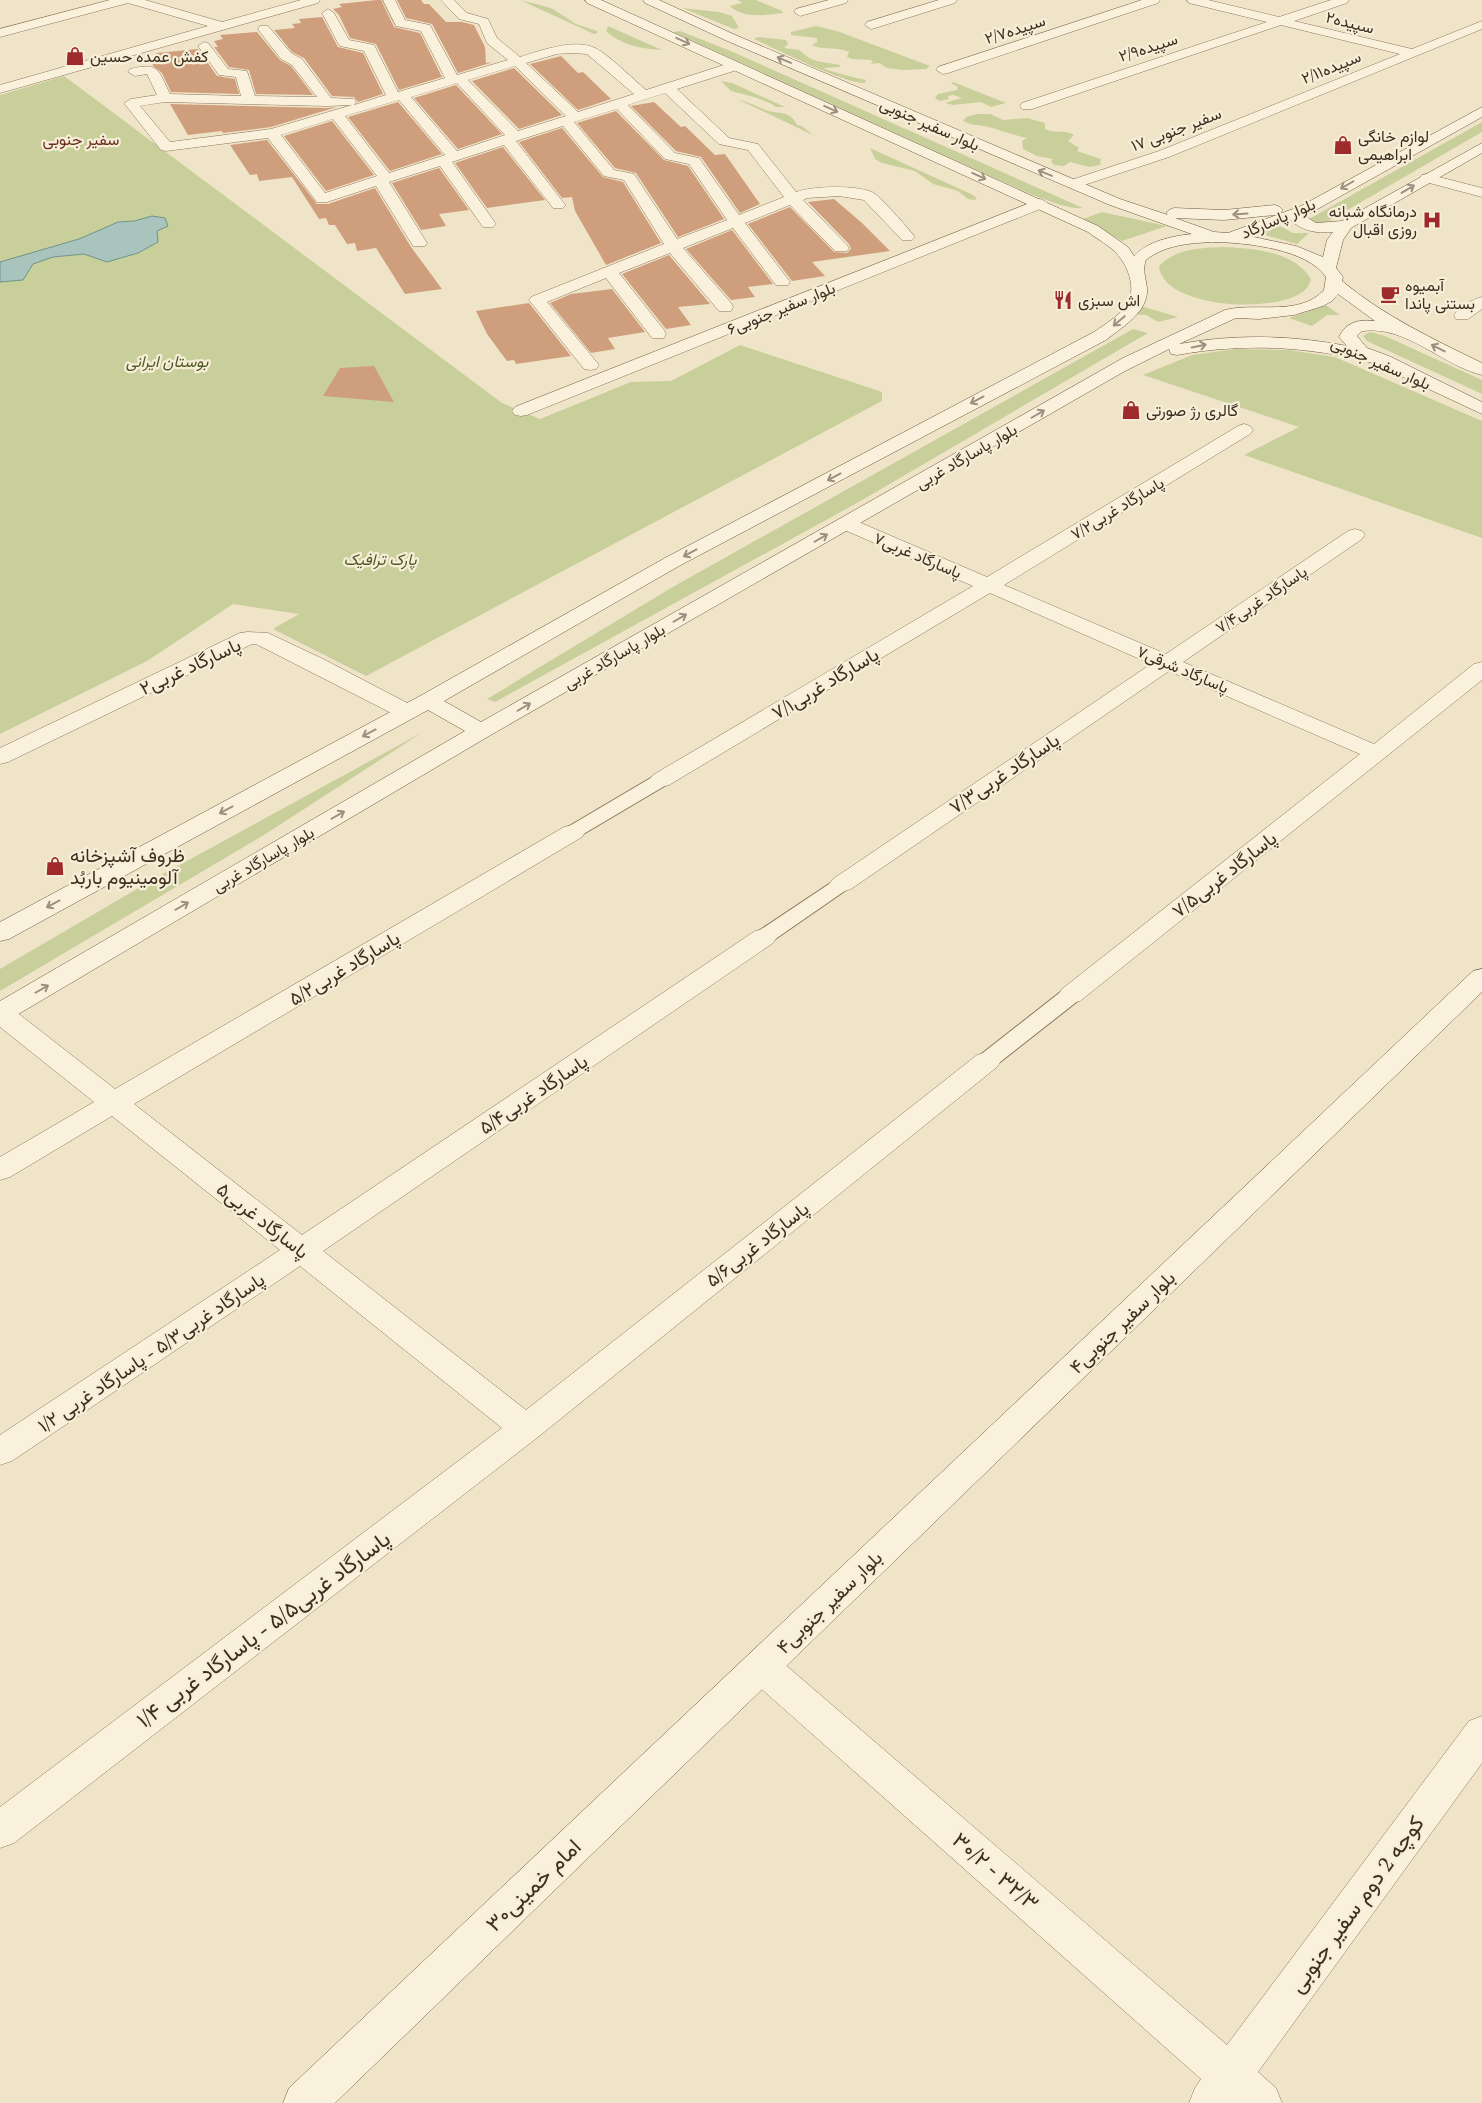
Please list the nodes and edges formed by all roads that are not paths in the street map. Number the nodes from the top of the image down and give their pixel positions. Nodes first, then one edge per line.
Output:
1 (124, 0) edge
2 (132, 0) edge
3 (314, 0) edge
4 (390, 0) edge
5 (447, 0) edge
6 (591, 0) edge
7 (649, 0) edge
8 (842, 0) edge
9 (951, 0) edge
10 (1154, 0) edge
11 (1192, 0) edge
12 (1343, 0) edge
13 (896, 2) dead end
14 (922, 8) junction
15 (800, 12) dead end
16 (328, 13) dead end
17 (688, 18) junction
18 (1281, 22) junction
19 (871, 25) dead end
20 (1482, 25) edge
21 (221, 26) junction
22 (652, 27) junction
23 (264, 28) dead end
24 (0, 33) edge
25 (204, 46) dead end
26 (1412, 53) junction
27 (517, 62) junction
28 (735, 66) junction
29 (944, 70) dead end
30 (135, 72) dead end
31 (456, 79) junction
32 (667, 88) junction
33 (0, 89) edge
34 (643, 95) junction
35 (398, 96) junction
36 (165, 98) junction
37 (249, 100) junction
38 (327, 102) junction
39 (375, 103) junction
40 (619, 103) junction
41 (1291, 103) joint
42 (1027, 106) dead end
43 (1482, 111) edge
44 (336, 114) junction
45 (570, 119) junction
46 (272, 133) junction
47 (511, 138) junction
48 (1482, 147) edge
49 (449, 158) junction
50 (1427, 178) junction
51 (383, 179) junction
52 (1073, 184) junction
53 (1482, 193) edge
54 (793, 199) junction
55 (1322, 200) junction
56 (1040, 204) junction
57 (558, 205) dead end
58 (1123, 205) junction
59 (1306, 209) junction
60 (736, 222) junction
61 (488, 224) dead end
62 (1348, 224) junction
63 (907, 237) dead end
64 (1223, 238) junction
65 (419, 244) dead end
66 (674, 247) junction
67 (841, 248) dead end
68 (609, 272) junction
69 (1137, 275) junction
70 (1332, 275) junction
71 (782, 282) dead end
72 (1482, 302) edge
73 (724, 307) dead end
74 (1242, 313) junction
75 (1462, 315) dead end
76 (1409, 333) junction
77 (658, 334) dead end
78 (1359, 349) junction
79 (1382, 360) junction
80 (590, 365) dead end
81 (1119, 367) junction
82 (1482, 370) edge
83 (1482, 409) edge
84 (521, 411) dead end
85 (1244, 430) dead end
86 (847, 524) junction
87 (1355, 535) dead end
88 (989, 585) junction
89 (1167, 663) junction
90 (1482, 670) edge
91 (428, 702) junction
92 (407, 712) junction
93 (481, 731) junction
94 (1376, 753) junction
95 (0, 757) edge
96 (662, 780) joint
97 (573, 832) joint
98 (842, 884) joint
99 (0, 933) edge
100 (764, 937) joint
101 (1482, 977) edge
102 (1071, 995) joint
103 (0, 1013) edge
104 (987, 1061) joint
105 (115, 1104) junction
106 (0, 1170) edge
107 (302, 1251) junction
108 (526, 1428) junction
109 (0, 1452) edge
110 (761, 1666) junction
111 (1482, 1733) edge
112 (0, 1830) edge
113 (1220, 2090) edge
114 (304, 2103) edge
115 (1261, 2103) edge

1 - 24 street
2 - 21 street
3 - 21 street
4 - 31 street
5 - 27 street
6 - 22 street, بلوار سفیر جنوبی
7 - 17 street, بلوار سفیر جنوبی
8 - 15 street
9 - 14 street
10 - 29 street, سپیده۲/۷
11 - 18 street, سپیده۲
12 - 18 street, سپیده۲/۹
13 - 14 street
14 - 19 street
16 - 35 street
17 - 22 street
52 -> 17 street, بلوار سفیر جنوبی
18 - 26 street, سپیده۲
18 - 42 street, سپیده۲/۹
20 - 26 street, سپیده۲/۱۱
21 - 33 street
22 -> 28 street, بلوار سفیر جنوبی
23 - 38 street
25 - 37 street
26 - 41 street, سپیده۲/۱۱
27 - 31 street
27 - 34 street
27 - 45 street
28 - 32 street
28 -> 56 street, بلوار سفیر جنوبی
30 - 36 street
31 - 35 street
31 - 47 street
32 - 34 street
32 - 54 street
34 - 40 street
35 - 39 street
35 - 49 street
36 - 37 street
36 - 46 street
37 - 38 street
38 - 39 street
39 - 44 street
40 - 45 street
40 - 60 street
41 - 52 street, سفیر جنوبی ۱۷
43 -> 55 street, بلوار پاسارگاد
44 - 46 street
44 - 51 street
45 - 47 street
45 - 66 street
46 - 51 street
47 - 49 street
47 - 57 street
48 - 50 street
49 - 51 street
49 - 61 street
50 - 53 street
62 -> 50 street
51 - 65 street
52 - 56 street
52 - 58 street, بلوار سفیر جنوبی
54 - 60 street
54 - 63 street
54 - 67 street
55 -> 58 street
55 - 59 street, بلوار پاسارگاد
56 - 69 street, بلوار سفیر جنوبی
56 - 84 street, بلوار سفیر جنوبی۶
58 - 64 street, بلوار سفیر جنوبی
59 - 62 street
59 - 64 street, بلوار پاسارگاد
60 - 66 street
60 - 71 street
62 - 70 street
64 - 69 street
64 - 70 street, بلوار سفیر جنوبی
66 - 68 street
66 - 73 street
68 - 77 street
68 - 80 street
69 -> 91 street
70 - 74 street, بلوار پاسارگاد غربی
70 - 76 street, بلوار سفیر جنوبی
72 - 75 street
74 - 78 street, بلوار سفیر جنوبی
74 - 81 street, بلوار پاسارگاد غربی
76 - 78 street
82 -> 76 street, بلوار سفیر جنوبی
78 - 79 street, بلوار سفیر جنوبی
81 -> 79 street
79 - 83 street, بلوار سفیر جنوبی
86 -> 81 street, بلوار پاسارگاد غربی
85 - 88 street, پاسارگاد غربی۷/۲
86 - 88 street, پاسارگاد غربی۷
93 -> 86 street, بلوار پاسارگاد غربی
87 - 89 street, پاسارگاد غربی۷/۴
88 - 89 street, پاسارگاد شرقی۷
88 - 96 street, پاسارگاد غربی۷/۱
89 - 94 street, پاسارگاد شرقی۷
89 - 98 street, پاسارگاد غربی۷/۳
90 - 94 street, پاسارگاد غربی۷/۵
91 - 92 street
91 - 93 street
92 - 95 street, پاسارگاد غربی۲
92 -> 99 street
103 -> 93 street, بلوار پاسارگاد غربی
94 - 102 street, پاسارگاد غربی۷/۵
96 - 97 lane
97 - 105 street, پاسارگاد غربی۵/۲
98 - 100 lane
100 - 107 street, پاسارگاد غربی۵/۴
101 - 110 street, بلوار سفیر جنوبی۴
102 - 104 lane
103 - 105 street, پاسارگاد غربی۵
104 - 108 street, پاسارگاد غربی۵/۶
105 - 106 street, پاسارگاد غربی۵/۲
105 - 107 street, پاسارگاد غربی۵
107 - 108 street, پاسارگاد غربی۵
107 - 109 street, پاسارگاد غربی۵/۳ - پاسارگاد غربی ۱/۲
108 - 112 street, پاسارگاد غربی۵/۵ - پاسارگاد غربی ۱/۴
110 - 113 street, ۳۰/۲ - ۳۲/۳
110 - 114 street, امام خمینی۳۰
111 - 113 street, کوچه 2 دوم سفیر جنوبی
113 - 115 street, ۳۰/۲ - ۳۲/۳

